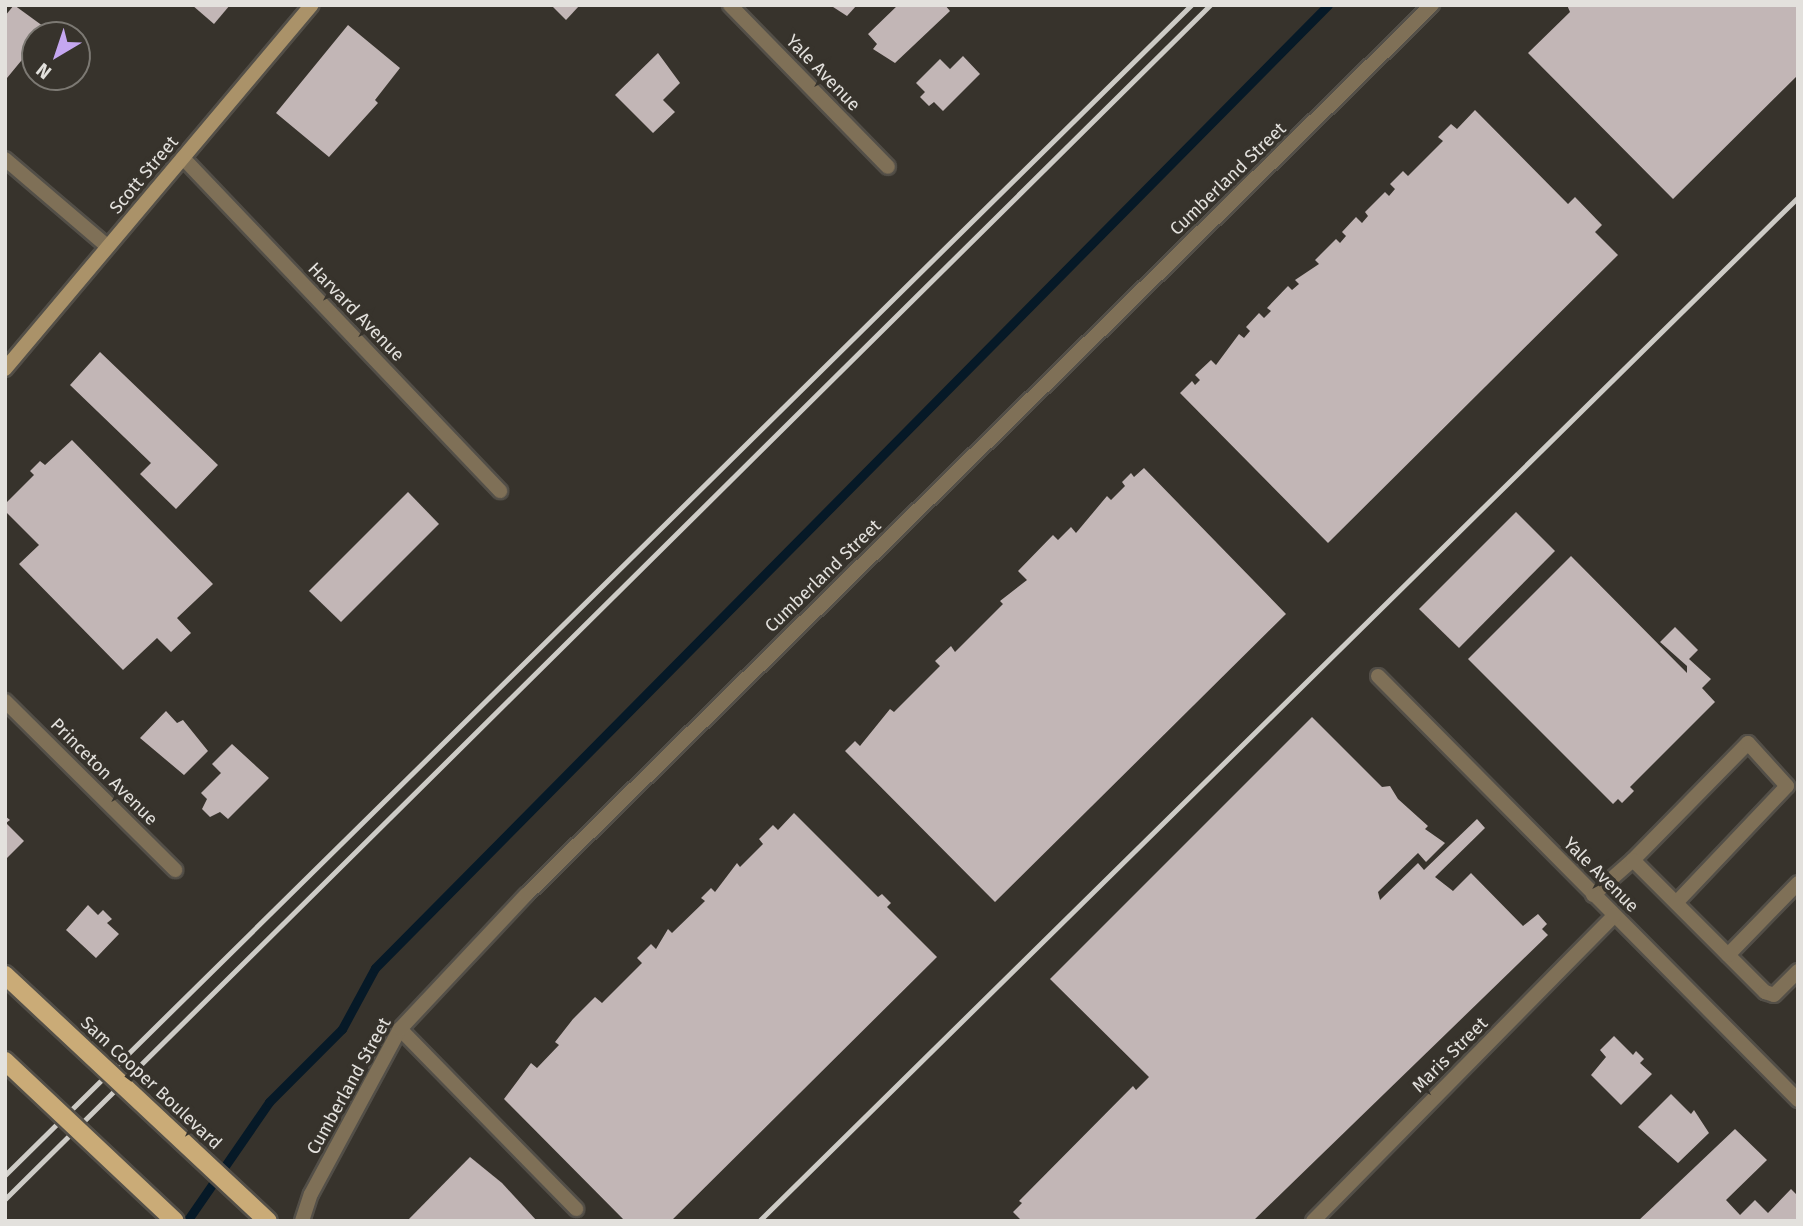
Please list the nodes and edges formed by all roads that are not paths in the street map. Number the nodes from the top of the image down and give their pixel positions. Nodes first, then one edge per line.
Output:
1 (312, 5) edge
2 (730, 5) edge
3 (1432, 5) edge
4 (183, 158) junction
5 (5, 159) edge
6 (888, 167) dead end
7 (108, 247) junction
8 (5, 369) edge
9 (500, 491) dead end
10 (1378, 676) dead end
11 (5, 701) edge
12 (1633, 860) junction
13 (175, 870) dead end
14 (1798, 883) edge
15 (1594, 895) junction
16 (1676, 903) junction
17 (1614, 916) junction
18 (1728, 955) junction
19 (1798, 971) edge
20 (5, 975) edge
21 (400, 1029) junction
22 (5, 1061) edge
23 (1798, 1100) edge
24 (576, 1209) dead end
25 (175, 1221) edge
26 (268, 1221) edge
27 (302, 1221) edge
28 (1313, 1221) edge

1 - 4 main road, Scott Street
2 - 6 street, Yale Avenue
3 - 21 street, Cumberland Street
4 - 7 main road, Scott Street
4 - 9 street, Harvard Avenue
5 - 7 street
7 - 8 main road, Scott Street
10 - 15 street, Yale Avenue
11 - 13 street, Princeton Avenue
12 - 15 street
12 - 16 street
12 - 16 street
14 - 18 street
15 - 17 street, Yale Avenue
16 - 18 street
17 - 23 street, Yale Avenue
17 - 28 street, Maris Street
18 - 19 street
20 - 26 main road, Sam Cooper Boulevard, bridge
21 - 24 street
21 - 27 street, Cumberland Street
22 - 25 main road, bridge

